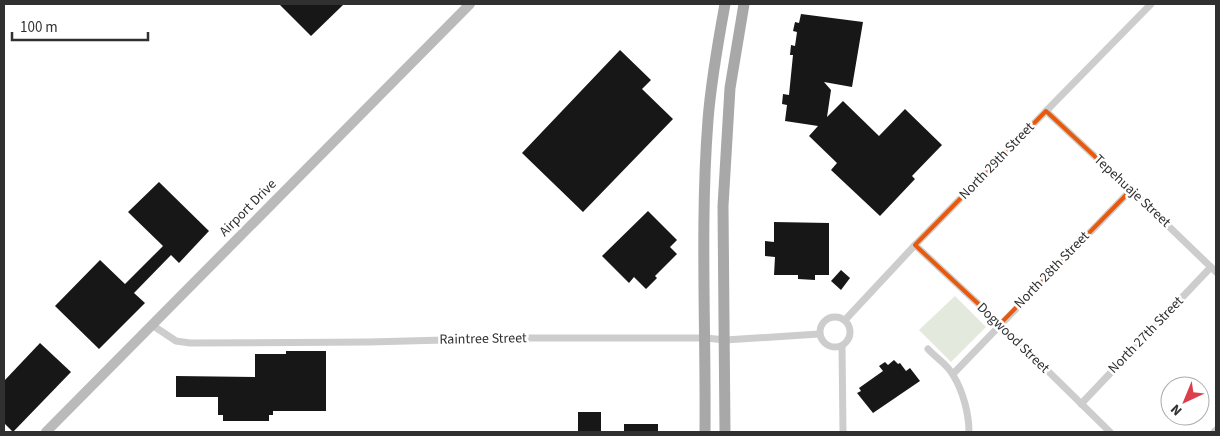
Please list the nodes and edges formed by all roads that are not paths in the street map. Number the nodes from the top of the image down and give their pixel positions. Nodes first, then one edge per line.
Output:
1 (470, 4) edge
2 (725, 4) edge
3 (744, 4) edge
4 (1151, 4) edge
5 (1046, 111) junction
6 (1131, 190) junction
7 (915, 245) junction
8 (1214, 270) edge
9 (845, 320) junction
10 (1000, 324) junction
11 (152, 325) junction
12 (819, 334) junction
13 (706, 338) junction
14 (725, 340) junction
15 (842, 346) junction
16 (928, 349) dead end
17 (953, 374) junction
18 (1081, 404) junction
19 (46, 432) edge
20 (705, 432) edge
21 (725, 432) edge
22 (843, 432) edge
23 (969, 432) edge
24 (1110, 432) edge

1 - 11 street, Airport Drive
2 - 13 main road
3 - 14 main road
4 - 5 street, North 29th Street
5 - 6 street, Tepehuaje Street
5 - 7 street, North 29th Street
6 - 8 street, Tepehuaje Street
6 - 10 street, North 28th Street
7 - 9 street, North 29th Street
7 - 10 street, Dogwood Street
8 - 18 street, North 27th Street
9 - 12 street
9 - 15 street
10 - 17 street, North 28th Street
10 - 18 street, Dogwood Street
11 - 13 street, Raintree Street
11 - 19 street, Airport Drive
12 - 14 street, Raintree Street
12 - 15 street
13 - 14 street, Raintree Street
13 - 20 main road
14 - 21 main road
15 - 22 street
16 - 17 street
17 - 23 street
18 - 24 street, Dogwood Street

